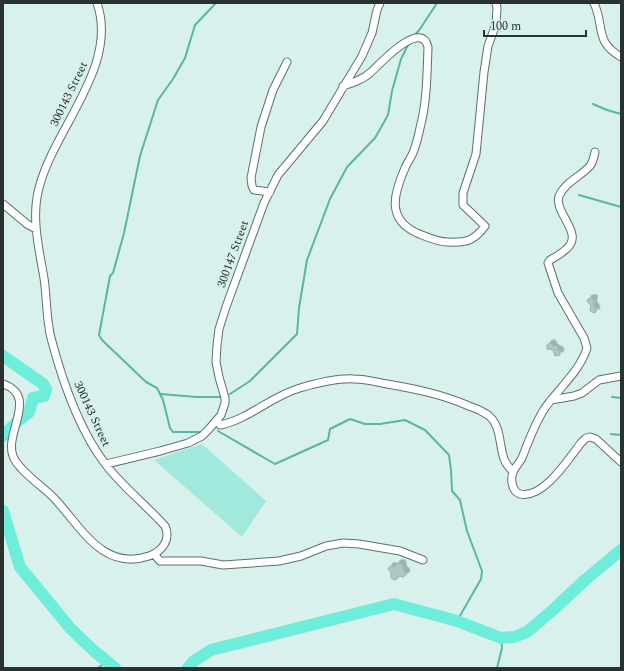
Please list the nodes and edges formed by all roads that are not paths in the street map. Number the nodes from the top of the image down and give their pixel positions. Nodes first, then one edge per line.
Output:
1 (97, 3) edge
2 (380, 3) edge
3 (496, 3) edge
4 (594, 3) edge
5 (621, 57) edge
6 (287, 62) dead end
7 (343, 86) junction
8 (595, 152) dead end
9 (270, 192) junction
10 (3, 204) edge
11 (36, 229) junction
12 (621, 376) edge
13 (3, 384) edge
14 (551, 400) junction
15 (217, 420) junction
16 (621, 462) edge
17 (106, 464) junction
18 (513, 471) junction
19 (154, 554) junction
20 (424, 560) dead end

1 - 11 street, 300143 Street
2 - 7 street, 300147 Street
3 - 7 street
4 - 5 street
6 - 9 street
7 - 9 street, 300147 Street
8 - 14 street
9 - 15 street, 300147 Street
10 - 11 street
11 - 17 street, 300143 Street
12 - 14 street
13 - 19 street
14 - 18 street
15 - 17 street, 300147 Street
15 - 18 street
16 - 18 street
17 - 19 street, 300143 Street
19 - 20 street

